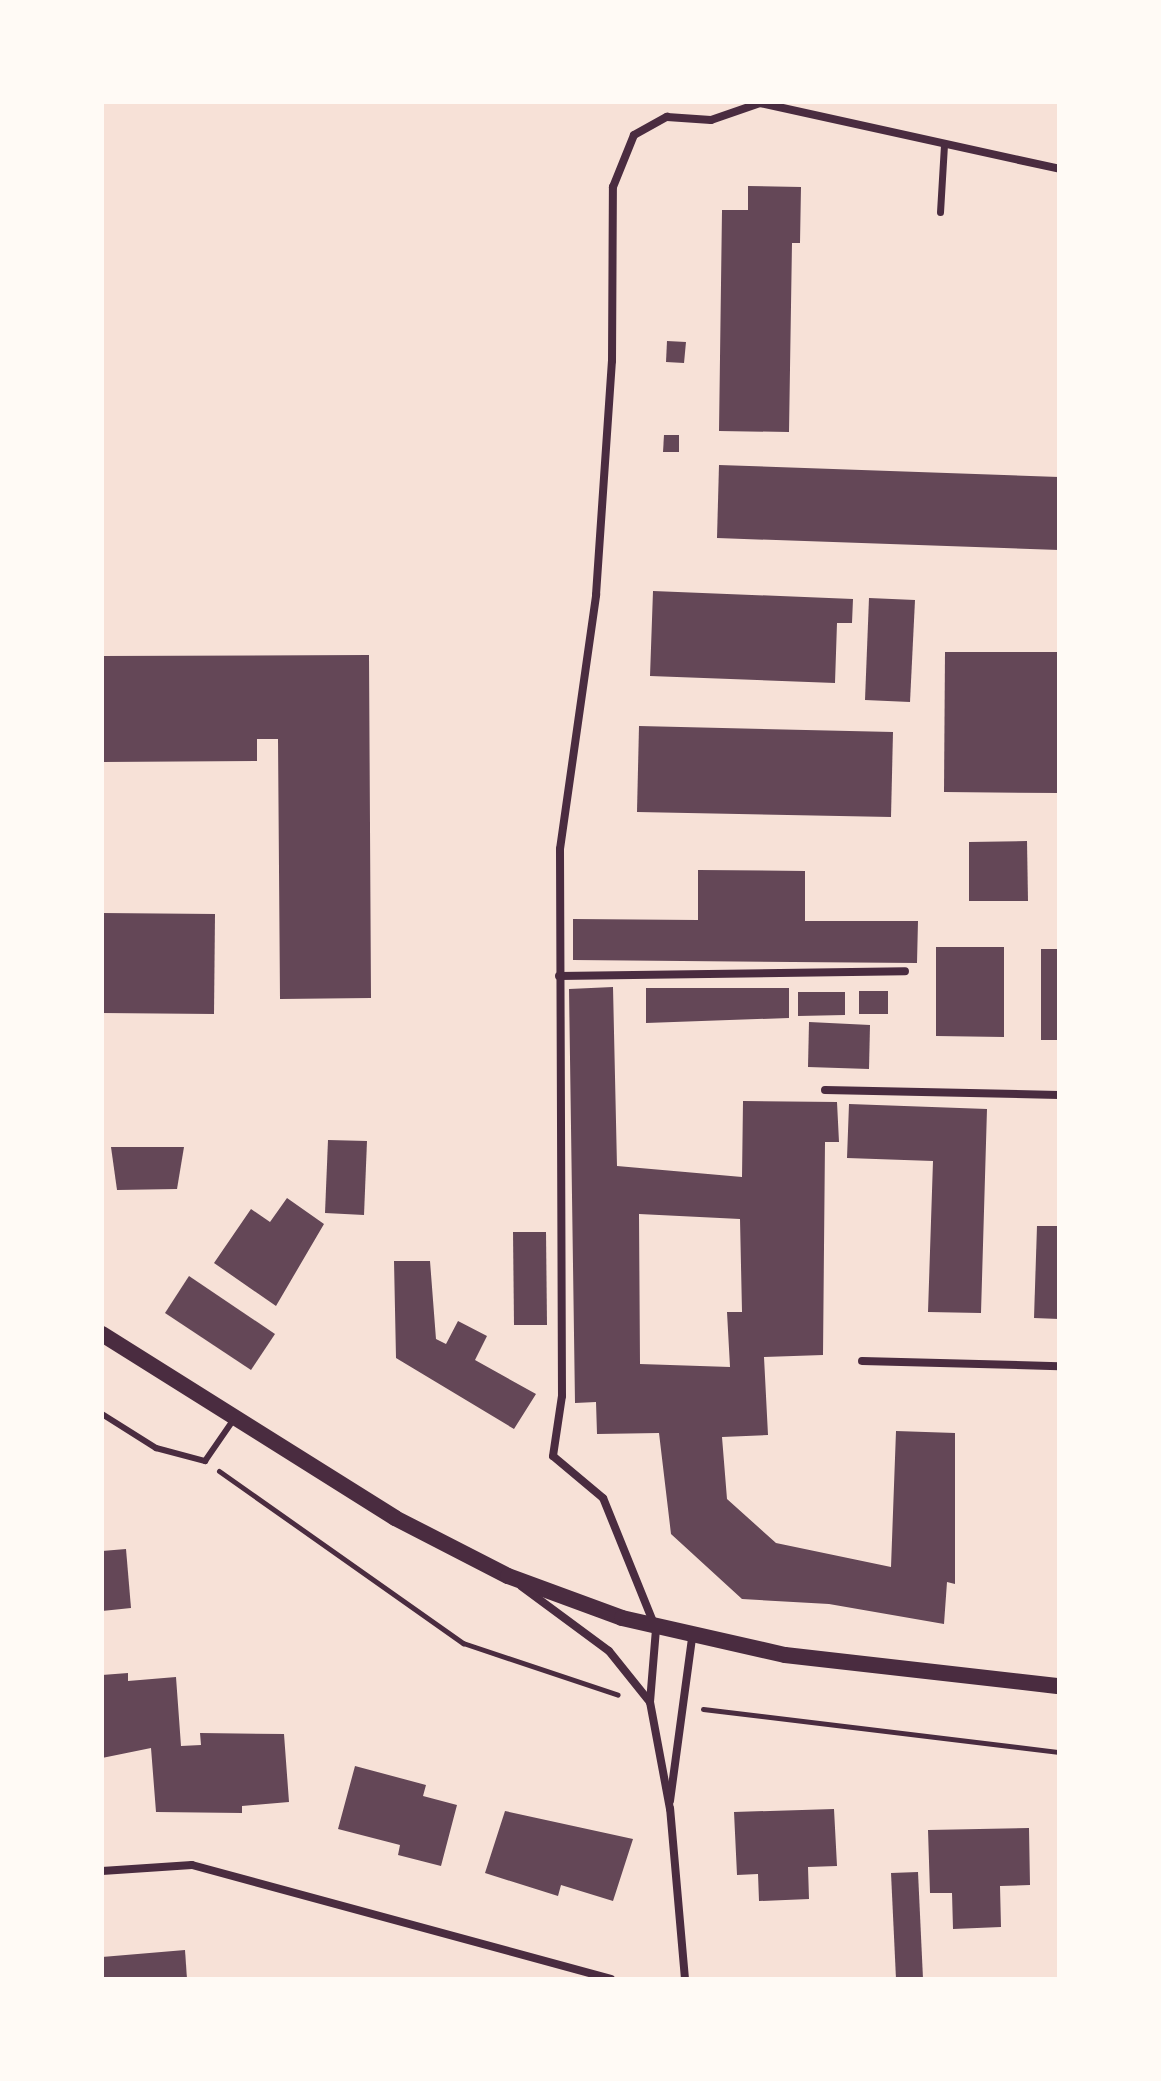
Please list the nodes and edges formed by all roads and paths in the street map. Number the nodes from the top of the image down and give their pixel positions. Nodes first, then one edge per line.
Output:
1 (944, 144) junction
2 (1059, 169) edge
3 (940, 212) dead end
4 (905, 971) dead end
5 (559, 976) junction
6 (825, 1090) dead end
7 (1059, 1095) edge
8 (102, 1334) edge
9 (862, 1361) dead end
10 (1059, 1366) edge
11 (102, 1414) edge
12 (234, 1419) junction
13 (508, 1576) junction
14 (656, 1629) junction
15 (692, 1638) junction
16 (1059, 1686) edge
17 (650, 1702) junction
18 (670, 1809) junction
19 (102, 1871) edge
20 (611, 1979) edge
21 (685, 1979) edge

1 - 2 street
1 - 3 street
1 - 5 street
4 - 5 street
5 - 14 street
6 - 7 street
8 - 12 main road
9 - 10 street
11 - 12 lane
12 - 13 main road
13 - 14 main road
13 - 17 street
14 - 15 main road
14 - 17 street
15 - 16 main road
15 - 18 street
17 - 18 street
18 - 21 street
19 - 20 street

